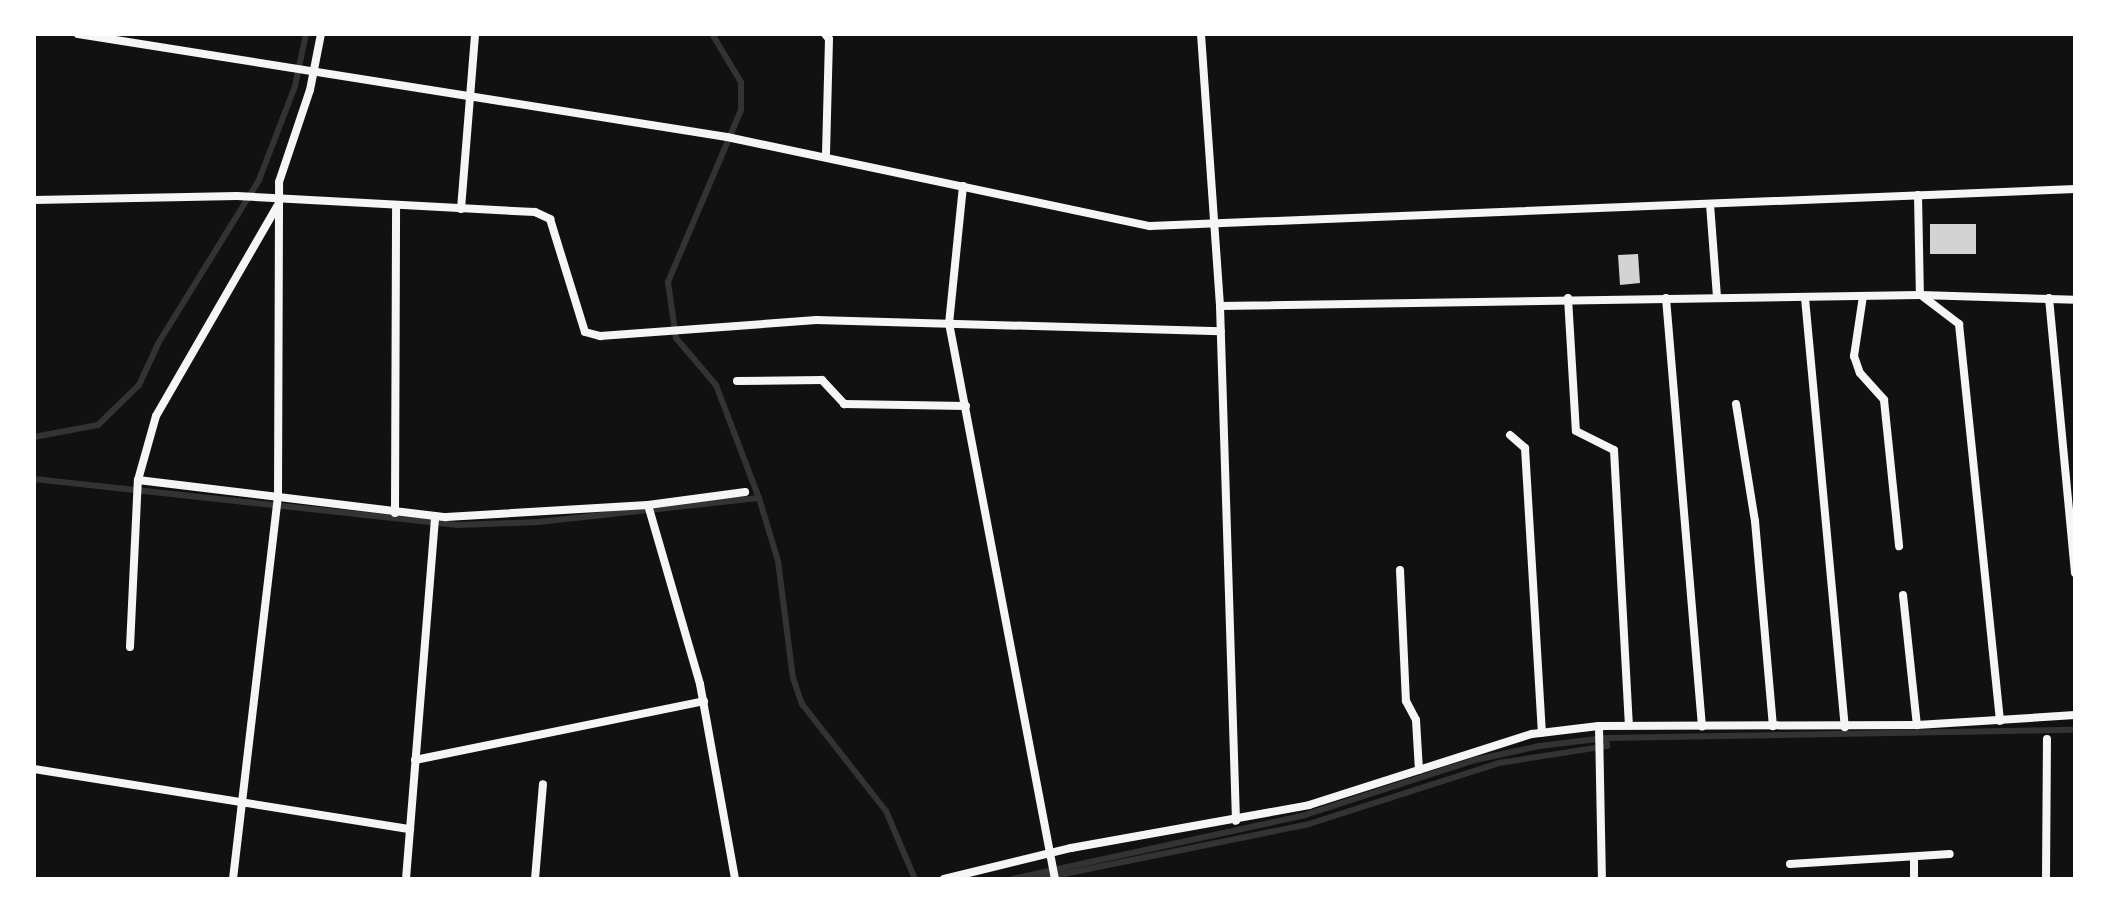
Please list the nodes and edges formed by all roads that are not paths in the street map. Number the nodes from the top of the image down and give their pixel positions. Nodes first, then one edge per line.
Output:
1 (78, 34) edge
2 (321, 34) edge
3 (475, 34) edge
4 (825, 34) edge
5 (1201, 34) edge
6 (92, 35) edge
7 (308, 72) junction
8 (469, 97) junction
9 (826, 156) junction
10 (963, 186) junction
11 (2075, 189) edge
12 (1918, 195) junction
13 (34, 200) edge
14 (279, 202) junction
15 (1710, 204) junction
16 (396, 207) junction
17 (461, 209) junction
18 (1215, 226) junction
19 (1920, 295) junction
20 (1863, 296) junction
21 (1568, 298) junction
22 (1666, 298) junction
23 (1717, 298) junction
24 (1805, 298) junction
25 (2049, 298) junction
26 (2075, 300) edge
27 (1220, 306) junction
28 (949, 323) junction
29 (1221, 331) junction
30 (737, 381) dead end
31 (1736, 404) dead end
32 (966, 406) junction
33 (1510, 435) dead end
34 (137, 485) junction
35 (745, 492) dead end
36 (277, 501) junction
37 (649, 510) junction
38 (395, 513) junction
39 (435, 521) junction
40 (1899, 546) dead end
41 (1400, 570) dead end
42 (2075, 573) edge
43 (1903, 595) dead end
44 (130, 647) dead end
45 (704, 701) junction
46 (2075, 715) edge
47 (2000, 721) junction
48 (1917, 725) junction
49 (1629, 726) junction
50 (1702, 726) junction
51 (1773, 726) junction
52 (1845, 727) junction
53 (1599, 730) junction
54 (1542, 732) junction
55 (2047, 739) dead end
56 (415, 760) junction
57 (34, 769) edge
58 (1419, 770) junction
59 (543, 784) dead end
60 (246, 803) junction
61 (1236, 821) junction
62 (410, 829) junction
63 (1950, 854) dead end
64 (1053, 857) junction
65 (1914, 857) junction
66 (1790, 864) dead end
67 (1055, 877) edge
68 (233, 879) edge
69 (406, 879) edge
70 (535, 879) edge
71 (735, 879) edge
72 (944, 879) edge
73 (1602, 879) edge
74 (1914, 879) edge
75 (2046, 879) edge

1 - 6 street
2 - 7 street
3 - 8 street
4 - 9 street
5 - 18 street
6 - 7 street
7 - 8 street
7 - 14 street
8 - 9 street
8 - 17 street
9 - 10 street
10 - 18 street
10 - 28 street
11 - 12 street
12 - 15 street
12 - 19 street
13 - 14 street
14 - 16 street
14 - 34 street
14 - 36 street
15 - 18 street
15 - 23 street
16 - 17 street
16 - 38 street
17 - 28 street
18 - 27 street
19 - 20 street
19 - 25 street
19 - 47 street
20 - 24 street
20 - 40 street
21 - 22 street
21 - 27 street
21 - 49 street
22 - 23 street
22 - 50 street
23 - 24 street
24 - 52 street
25 - 26 street
25 - 42 street
27 - 29 street
28 - 29 street
28 - 32 street
29 - 61 street
30 - 32 street
31 - 51 street
32 - 64 street
33 - 54 street
34 - 36 street
34 - 44 street
35 - 37 street
36 - 38 street
36 - 60 street
37 - 39 street
37 - 45 street
38 - 39 street
39 - 56 street
41 - 58 street
43 - 48 street
45 - 56 street
45 - 71 street
46 - 47 street
47 - 48 street
48 - 52 street
49 - 50 street
49 - 53 street
50 - 51 street
51 - 52 street
53 - 54 street
53 - 73 street
54 - 58 street
55 - 75 street
56 - 62 street
57 - 60 street
58 - 61 street
59 - 70 street
60 - 62 street
60 - 68 street
61 - 64 street
62 - 69 street
63 - 65 street
64 - 67 street
64 - 72 street
65 - 66 street
65 - 74 street

